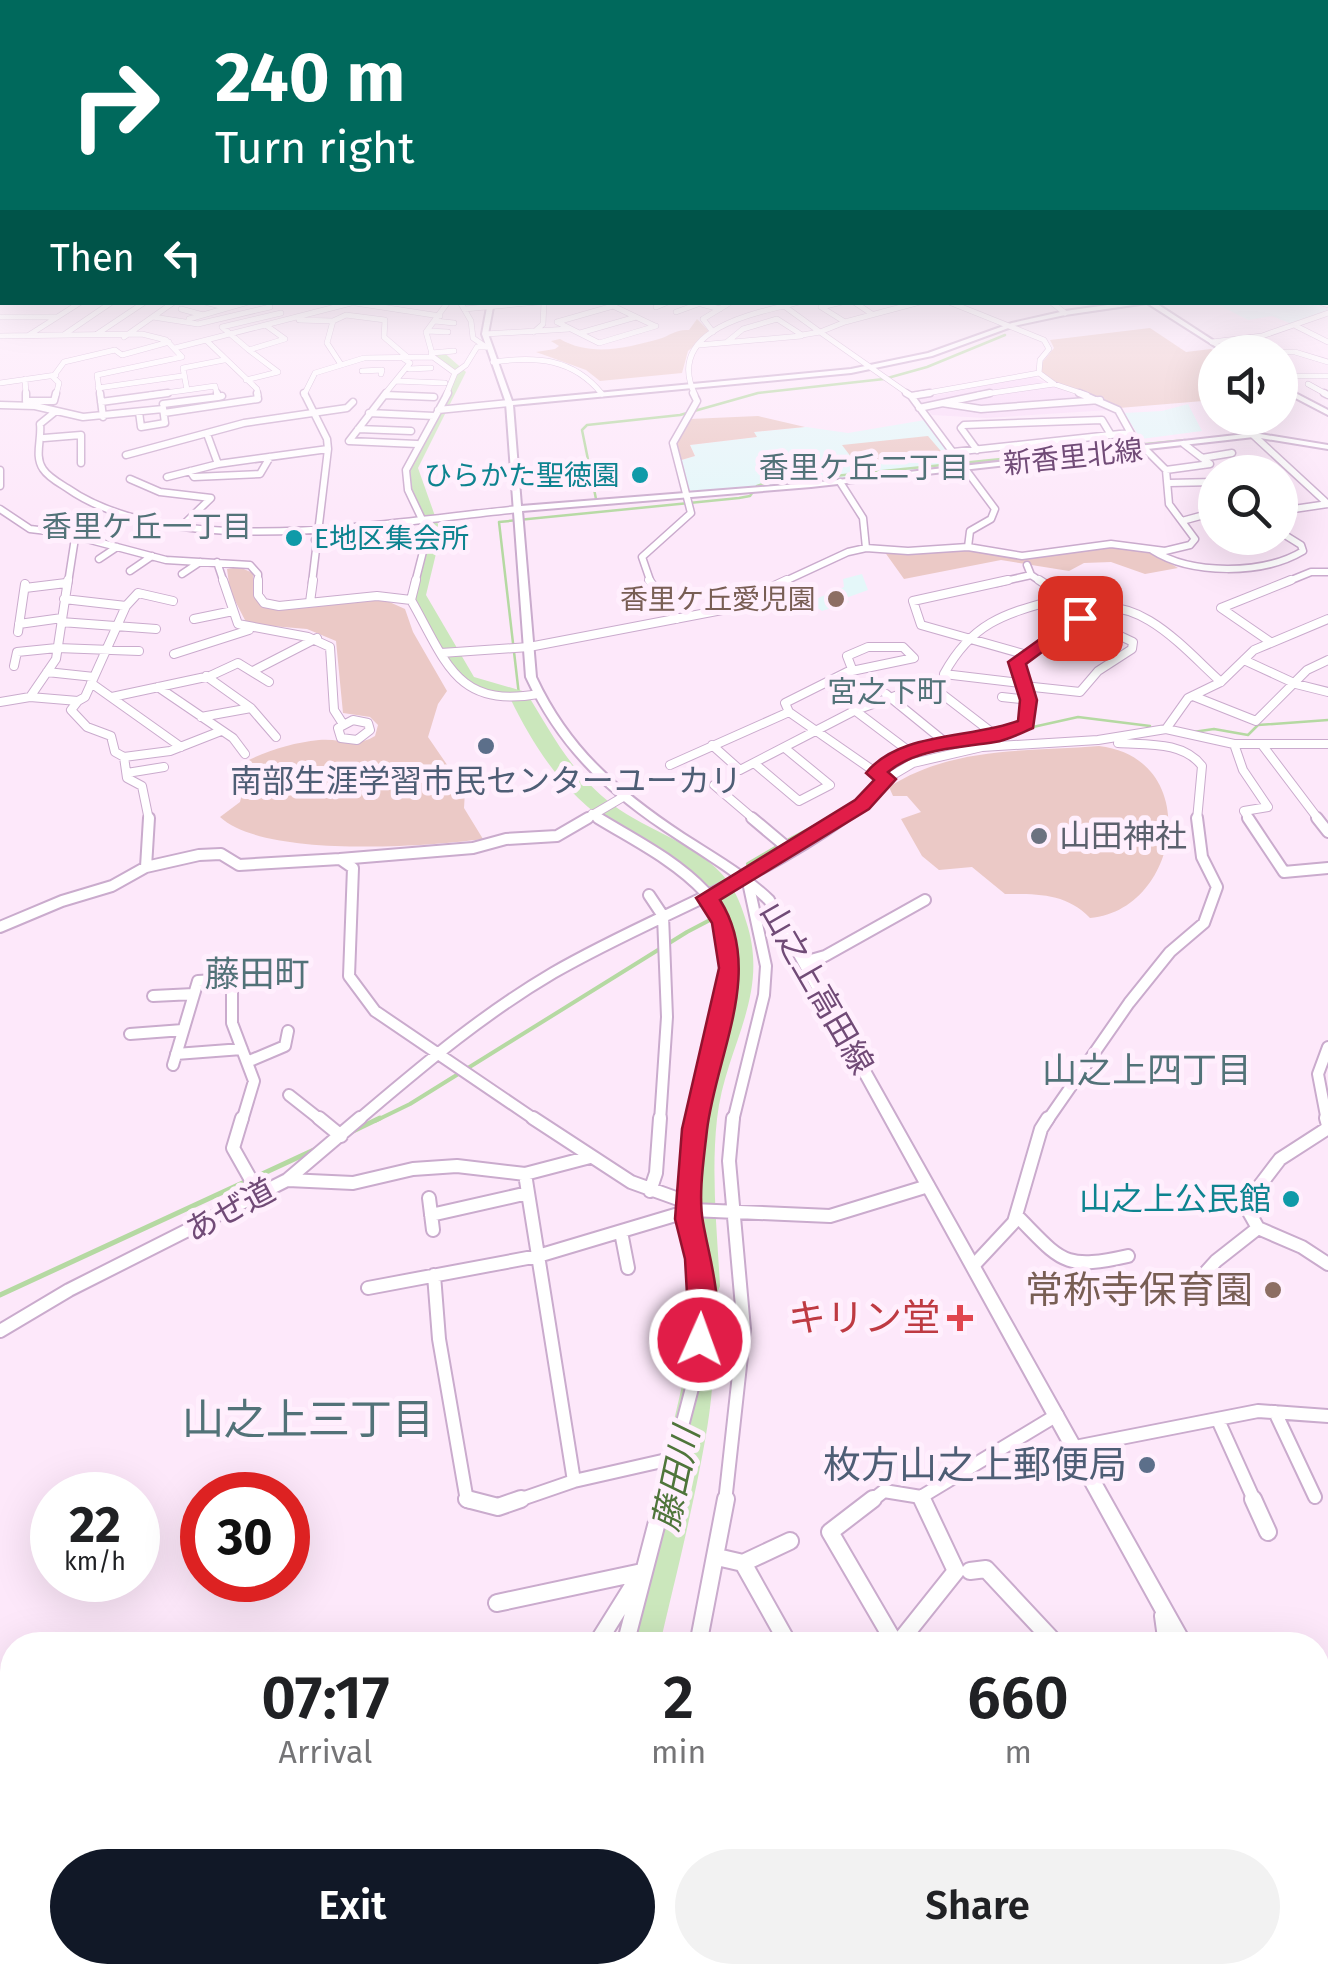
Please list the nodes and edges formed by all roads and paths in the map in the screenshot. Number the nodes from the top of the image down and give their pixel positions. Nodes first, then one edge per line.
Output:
1 (123, 339) edge
2 (162, 339) edge
3 (213, 339) edge
4 (236, 339) edge
5 (285, 339) edge
6 (328, 339) edge
7 (386, 339) edge
8 (425, 339) edge
9 (474, 339) edge
10 (485, 339) edge
11 (590, 339) edge
12 (614, 339) edge
13 (706, 339) edge
14 (729, 339) edge
15 (764, 339) edge
16 (829, 339) edge
17 (977, 339) edge
18 (1036, 339) edge
19 (207, 340) junction
20 (168, 342) junction
21 (437, 342) dead end
22 (727, 342) junction
23 (423, 344) junction
24 (699, 345) junction
25 (486, 346) junction
26 (175, 348) junction
27 (114, 350) junction
28 (249, 350) junction
29 (454, 351) dead end
30 (1298, 353) edge
31 (432, 355) junction
32 (405, 358) junction
33 (224, 360) junction
34 (352, 360) junction
35 (494, 362) junction
36 (1328, 362) edge
37 (340, 363) junction
38 (431, 368) dead end
39 (872, 368) junction
40 (410, 369) junction
41 (457, 370) junction
42 (1038, 373) junction
43 (380, 374) dead end
44 (56, 375) junction
45 (182, 376) junction
46 (1298, 376) edge
47 (1328, 376) edge
48 (25, 380) junction
49 (246, 380) junction
50 (396, 381) junction
51 (0, 383) edge
52 (444, 383) dead end
53 (224, 384) dead end
54 (1054, 384) junction
55 (1308, 384) dead end
56 (215, 386) junction
57 (692, 386) junction
58 (98, 388) junction
59 (187, 390) junction
60 (161, 393) junction
61 (1326, 393) edge
62 (602, 394) junction
63 (385, 395) junction
64 (218, 396) junction
65 (911, 396) junction
66 (434, 397) dead end
67 (1298, 397) edge
68 (1101, 400) junction
69 (102, 402) junction
70 (353, 402) dead end
71 (509, 403) junction
72 (942, 403) junction
73 (0, 405) edge
74 (224, 405) junction
75 (163, 408) junction
76 (920, 408) junction
77 (56, 411) junction
78 (139, 412) junction
79 (438, 412) junction
80 (312, 413) junction
81 (369, 413) junction
82 (1328, 413) edge
83 (103, 417) junction
84 (358, 428) junction
85 (411, 432) dead end
86 (1129, 433) junction
87 (206, 434) junction
88 (1111, 434) junction
89 (1254, 436) junction
90 (44, 438) junction
91 (417, 444) junction
92 (1184, 444) junction
93 (1141, 446) junction
94 (1328, 447) edge
95 (328, 449) junction
96 (976, 450) junction
97 (953, 452) junction
98 (1232, 453) dead end
99 (126, 455) dead end
100 (1198, 455) edge
101 (1220, 455) edge
102 (270, 457) junction
103 (81, 463) dead end
104 (218, 464) junction
105 (962, 464) junction
106 (1198, 466) edge
107 (0, 470) edge
108 (1166, 470) junction
109 (190, 471) junction
110 (168, 477) dead end
111 (130, 479) dead end
112 (840, 482) junction
113 (1198, 483) edge
114 (1169, 484) junction
115 (0, 486) edge
116 (689, 501) junction
117 (1328, 504) edge
118 (1298, 507) edge
119 (0, 509) edge
120 (519, 516) junction
121 (1198, 516) edge
122 (422, 517) junction
123 (1182, 520) junction
124 (184, 525) junction
125 (316, 526) junction
126 (428, 532) junction
127 (76, 538) junction
128 (315, 540) junction
129 (968, 547) junction
130 (117, 548) junction
131 (866, 548) junction
132 (1152, 549) junction
133 (1294, 555) edge
134 (152, 556) junction
135 (99, 558) dead end
136 (201, 562) junction
137 (217, 562) junction
138 (130, 571) dead end
139 (1328, 572) edge
140 (182, 574) dead end
141 (66, 582) junction
142 (1065, 597) junction
143 (64, 599) junction
144 (411, 600) junction
145 (173, 601) dead end
146 (310, 602) junction
147 (126, 606) junction
148 (232, 611) junction
149 (1085, 615) junction
150 (194, 618) dead end
151 (1328, 619) edge
152 (61, 620) junction
153 (677, 620) junction
154 (118, 626) junction
155 (1316, 626) junction
156 (156, 628) dead end
157 (250, 630) junction
158 (19, 632) junction
159 (1328, 634) edge
160 (318, 638) junction
161 (964, 638) junction
162 (1269, 641) junction
163 (524, 647) junction
164 (57, 648) junction
165 (106, 650) junction
166 (139, 651) dead end
167 (17, 652) junction
168 (448, 653) junction
169 (174, 654) dead end
170 (1026, 655) junction
171 (1244, 660) junction
172 (1328, 660) edge
173 (14, 666) dead end
174 (852, 669) junction
175 (253, 671) junction
176 (47, 672) junction
177 (944, 674) junction
178 (206, 676) junction
179 (92, 680) junction
180 (269, 682) dead end
181 (1221, 682) junction
182 (929, 684) junction
183 (1022, 684) junction
184 (1296, 684) junction
185 (158, 687) junction
186 (1328, 692) edge
187 (886, 694) junction
188 (112, 696) junction
189 (1193, 696) junction
190 (30, 697) junction
191 (527, 697) junction
192 (1002, 697) dead end
193 (1028, 700) junction
194 (0, 702) edge
195 (78, 702) junction
196 (251, 708) junction
197 (789, 712) junction
198 (856, 712) junction
199 (201, 717) junction
200 (343, 724) dead end
201 (1166, 729) junction
202 (222, 732) junction
203 (818, 734) junction
204 (996, 736) junction
205 (276, 737) dead end
206 (1196, 739) junction
207 (1098, 740) junction
208 (945, 742) junction
209 (1234, 744) junction
210 (712, 745) junction
211 (1008, 746) junction
212 (1263, 746) junction
213 (1326, 746) edge
214 (181, 747) junction
215 (786, 749) junction
216 (910, 752) junction
217 (1191, 753) junction
218 (245, 754) dead end
219 (124, 757) junction
220 (754, 764) junction
221 (670, 765) dead end
222 (164, 767) dead end
223 (875, 773) junction
224 (126, 774) junction
225 (886, 779) junction
226 (714, 785) dead end
227 (623, 797) junction
228 (594, 814) junction
229 (1328, 832) edge
230 (786, 846) junction
231 (340, 859) junction
232 (146, 867) junction
233 (1328, 868) edge
234 (740, 881) junction
235 (650, 895) dead end
236 (708, 897) junction
237 (925, 900) dead end
238 (663, 916) junction
239 (0, 928) edge
240 (804, 962) junction
241 (194, 994) junction
242 (153, 996) dead end
243 (183, 1030) junction
244 (288, 1031) dead end
245 (130, 1034) dead end
246 (1328, 1047) edge
247 (242, 1049) junction
248 (436, 1054) junction
249 (247, 1062) junction
250 (290, 1096) dead end
251 (1328, 1127) edge
252 (340, 1136) junction
253 (590, 1157) junction
254 (524, 1174) junction
255 (287, 1180) junction
256 (928, 1186) junction
257 (650, 1190) junction
258 (528, 1192) junction
259 (259, 1194) junction
260 (430, 1198) dead end
261 (730, 1208) junction
262 (696, 1210) junction
263 (432, 1215) junction
264 (1016, 1215) junction
265 (1258, 1228) junction
266 (433, 1230) dead end
267 (621, 1232) junction
268 (538, 1256) junction
269 (1128, 1256) dead end
270 (1328, 1264) edge
271 (973, 1266) junction
272 (628, 1268) dead end
273 (434, 1276) junction
274 (368, 1288) dead end
275 (1189, 1291) dead end
276 (0, 1331) edge
277 (1276, 1412) junction
278 (1057, 1415) junction
279 (1328, 1416) edge
280 (1218, 1420) junction
281 (1075, 1448) junction
282 (671, 1459) junction
283 (574, 1481) junction
284 (922, 1497) junction
285 (1315, 1497) dead end
286 (1268, 1532) dead end
287 (790, 1541) dead end
288 (717, 1557) junction
289 (743, 1563) junction
290 (970, 1570) dead end
291 (642, 1572) junction
292 (1160, 1598) junction
293 (497, 1603) dead end
294 (604, 1632) edge
295 (628, 1632) edge
296 (701, 1632) edge
297 (782, 1632) edge
298 (888, 1632) edge
299 (907, 1632) edge
300 (1045, 1632) edge
301 (1166, 1632) edge
302 (1177, 1632) edge

1 - 27 street
2 - 20 street
3 - 19 street
4 - 28 street
5 - 28 street
6 - 37 street
7 - 32 street
8 - 23 street
9 - 25 street
10 - 25 street, 山之上高田線
11 - 12 street
13 - 24 street
14 - 22 street
15 - 22 street
16 - 39 street
17 - 39 street
18 - 42 street
19 - 26 street
19 - 33 street
20 - 26 street
20 - 27 street
21 - 23 street
22 - 24 street
23 - 31 street
24 - 57 street
25 - 35 street, 山之上高田線
25 - 41 street
26 - 58 street
27 - 44 street
28 - 49 street
29 - 31 street
30 - 36 street
31 - 32 street
31 - 41 street
32 - 34 street
32 - 40 street
33 - 45 street
33 - 49 street
34 - 37 street
34 - 43 street
35 - 62 street
35 - 71 street, 山之上高田線
37 - 80 street
38 - 40 street
39 - 57 street
39 - 65 street
40 - 50 street
41 - 79 street
42 - 54 street
42 - 65 street
44 - 48 street
44 - 48 street
45 - 58 street
45 - 59 street
46 - 47 street
48 - 51 street
49 - 74 street
50 - 52 street
50 - 63 street
53 - 56 street
54 - 68 street
54 - 72 street
55 - 61 street
56 - 59 street
56 - 64 street
57 - 62 street
57 - 116 street
58 - 69 street
59 - 60 street
60 - 69 street
60 - 75 street
62 - 71 street
63 - 66 street
63 - 81 street
64 - 74 street
64 - 75 street
65 - 76 street
67 - 82 street
68 - 72 street
68 - 86 street
69 - 83 street
70 - 80 street
71 - 79 street
71 - 120 street, 山之上高田線
72 - 76 street
73 - 77 street
74 - 75 street
75 - 78 street
75 - 78 street
76 - 97 street
77 - 83 street
77 - 90 street
78 - 83 street
79 - 81 street
79 - 91 street
80 - 87 street
80 - 95 street
81 - 84 street
84 - 85 street
84 - 91 street
86 - 88 street
86 - 93 street
87 - 99 street
87 - 104 street
88 - 96 street
88 - 96 street
89 - 92 street, 新香里北線
89 - 94 street, 新香里北線
89 - 117 street
90 - 103 street
90 - 124 street
91 - 122 street
92 - 93 street, 新香里北線
92 - 100 street
93 - 105 street, 新香里北線
93 - 108 street
95 - 102 street
95 - 125 street
96 - 97 street
97 - 105 street
98 - 101 street
102 - 104 street
102 - 109 street
104 - 109 street
105 - 112 street, 新香里北線
105 - 129 street
106 - 108 street
107 - 115 street
108 - 114 street
109 - 110 street
111 - 124 street
112 - 116 street, 新香里北線
112 - 131 street
113 - 114 street
114 - 123 street
116 - 120 street, 新香里北線
116 - 153 street
117 - 118 street
119 - 127 street
120 - 122 street
120 - 163 street, 山之上高田線
121 - 123 street
122 - 125 street
122 - 126 street
123 - 132 street
124 - 125 street
125 - 128 street
126 - 128 street
126 - 144 street
127 - 130 street
127 - 141 street
128 - 146 street
129 - 131 street
129 - 132 street
130 - 134 street
130 - 135 street
131 - 153 street
132 - 133 street
134 - 136 street
134 - 138 street
136 - 137 street
136 - 140 street
137 - 146 street
137 - 148 street
139 - 162 street
141 - 143 street
141 - 158 street
142 - 149 street
142 - 161 street
142 - 161 street
143 - 147 street
143 - 152 street
144 - 146 street
144 - 168 street
145 - 147 street
147 - 154 street
148 - 150 street
148 - 157 street
149 - 170 street
149 - 181 street
149 - 183 street
151 - 155 street
152 - 154 street
152 - 158 street
152 - 164 street
153 - 163 street
154 - 156 street
154 - 165 street
155 - 159 street
155 - 162 street
157 - 160 street
157 - 169 street
158 - 167 street
160 - 175 street
160 - 200 street
161 - 170 street
161 - 177 street
162 - 171 street
163 - 168 street
163 - 191 street, 山之上高田線
164 - 165 street
164 - 167 street
164 - 176 street
165 - 166 street
165 - 179 street
167 - 173 street
168 - 191 street
170 - 183 street
171 - 181 street
171 - 184 street
172 - 184 street
174 - 174 street
174 - 197 street
175 - 178 street
175 - 180 street
176 - 179 street
176 - 190 street
177 - 182 street
177 - 183 street
178 - 185 street
178 - 196 street
179 - 188 street
179 - 195 street
181 - 189 street
182 - 187 street
182 - 204 street
183 - 193 street
184 - 186 street
184 - 189 street
185 - 188 street
185 - 199 street
187 - 198 street
187 - 208 street
188 - 214 street
189 - 201 street
190 - 194 street
190 - 195 street
191 - 227 street, 山之上高田線
192 - 193 street
193 - 204 street
195 - 219 street
196 - 199 street
196 - 205 street
197 - 203 street
197 - 210 street
198 - 203 street
198 - 216 street
199 - 202 street
201 - 206 street
201 - 207 street
202 - 214 street
202 - 218 street
203 - 215 street
203 - 223 street
204 - 208 street
204 - 211 street
206 - 209 street
206 - 217 street
207 - 211 street, あぜ道
207 - 217 street
208 - 216 street
209 - 212 street
209 - 233 street
210 - 220 street
210 - 221 street
211 - 225 street, あぜ道
212 - 213 street
212 - 229 street
214 - 219 street
215 - 220 street
215 - 220 street
216 - 223 street
217 - 264 street
219 - 224 street
222 - 224 street
223 - 225 street
224 - 232 street
225 - 230 street, あぜ道
226 - 230 street
227 - 228 street
227 - 234 street, 山之上高田線
228 - 231 street
228 - 236 street
230 - 234 street, あぜ道
231 - 232 street
231 - 248 street
232 - 239 street
234 - 236 street, あぜ道
234 - 240 street, 山之上高田線
234 - 261 street
235 - 238 street
236 - 238 street, あぜ道
236 - 262 street
237 - 240 street
238 - 248 street, あぜ道
238 - 257 street
240 - 256 street, 山之上高田線
241 - 242 street
241 - 243 street
241 - 247 street
243 - 245 street
243 - 247 street
244 - 249 street
246 - 251 street
247 - 249 street
248 - 252 street, あぜ道
248 - 253 street
249 - 259 street
250 - 252 street
251 - 265 street
252 - 255 street, あぜ道
253 - 254 street
253 - 257 street
254 - 255 street
254 - 258 street
255 - 259 street, あぜ道
256 - 261 street
256 - 271 street, 山之上高田線
257 - 262 street
258 - 263 street
258 - 268 street
259 - 276 street, あぜ道
260 - 263 street
261 - 262 street
261 - 288 street
262 - 267 street
262 - 282 street
263 - 266 street
264 - 269 street
264 - 271 street
265 - 270 street
265 - 275 street
267 - 268 street
267 - 272 street
268 - 273 street
268 - 283 street
271 - 278 street, 山之上高田線
273 - 274 street
273 - 283 street
277 - 279 street
277 - 280 street
277 - 285 street
278 - 281 street, 山之上高田線
278 - 284 street
280 - 281 street
280 - 286 street
281 - 292 street, 山之上高田線
282 - 283 street
282 - 291 street
284 - 298 street
284 - 299 street
287 - 289 street
288 - 289 street
288 - 296 street
289 - 297 street
290 - 300 street
291 - 293 street
291 - 294 street
291 - 295 street
292 - 301 street
292 - 302 street, 山之上高田線

